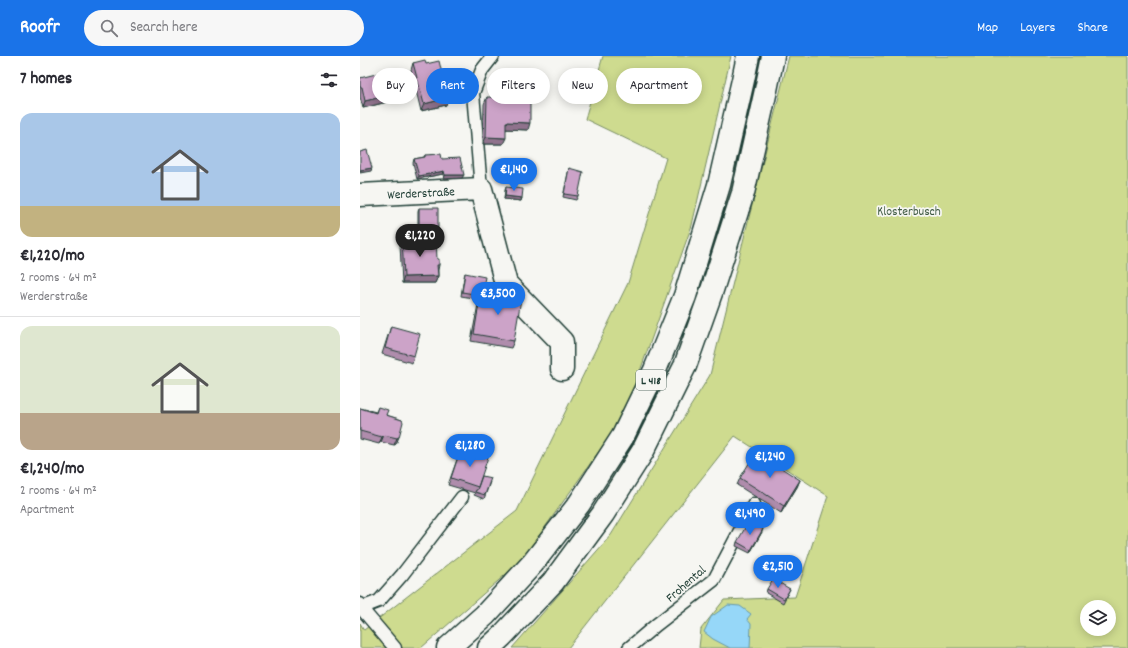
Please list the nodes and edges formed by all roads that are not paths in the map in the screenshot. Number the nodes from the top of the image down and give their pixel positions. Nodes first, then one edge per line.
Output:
1 (493, 56) edge
2 (748, 56) edge
3 (772, 56) edge
4 (481, 189) junction
5 (360, 195) edge
6 (562, 369) dead end
7 (462, 497) dead end
8 (754, 504) dead end
9 (361, 606) edge
10 (395, 648) edge
11 (448, 648) edge
12 (489, 648) edge
13 (629, 648) edge

1 - 4 lane
2 - 11 main road, L 418
3 - 12 main road, L 418
4 - 5 main road, Werderstraße
4 - 6 main road
7 - 9 lane
8 - 13 lane, Frohental
9 - 10 lane

